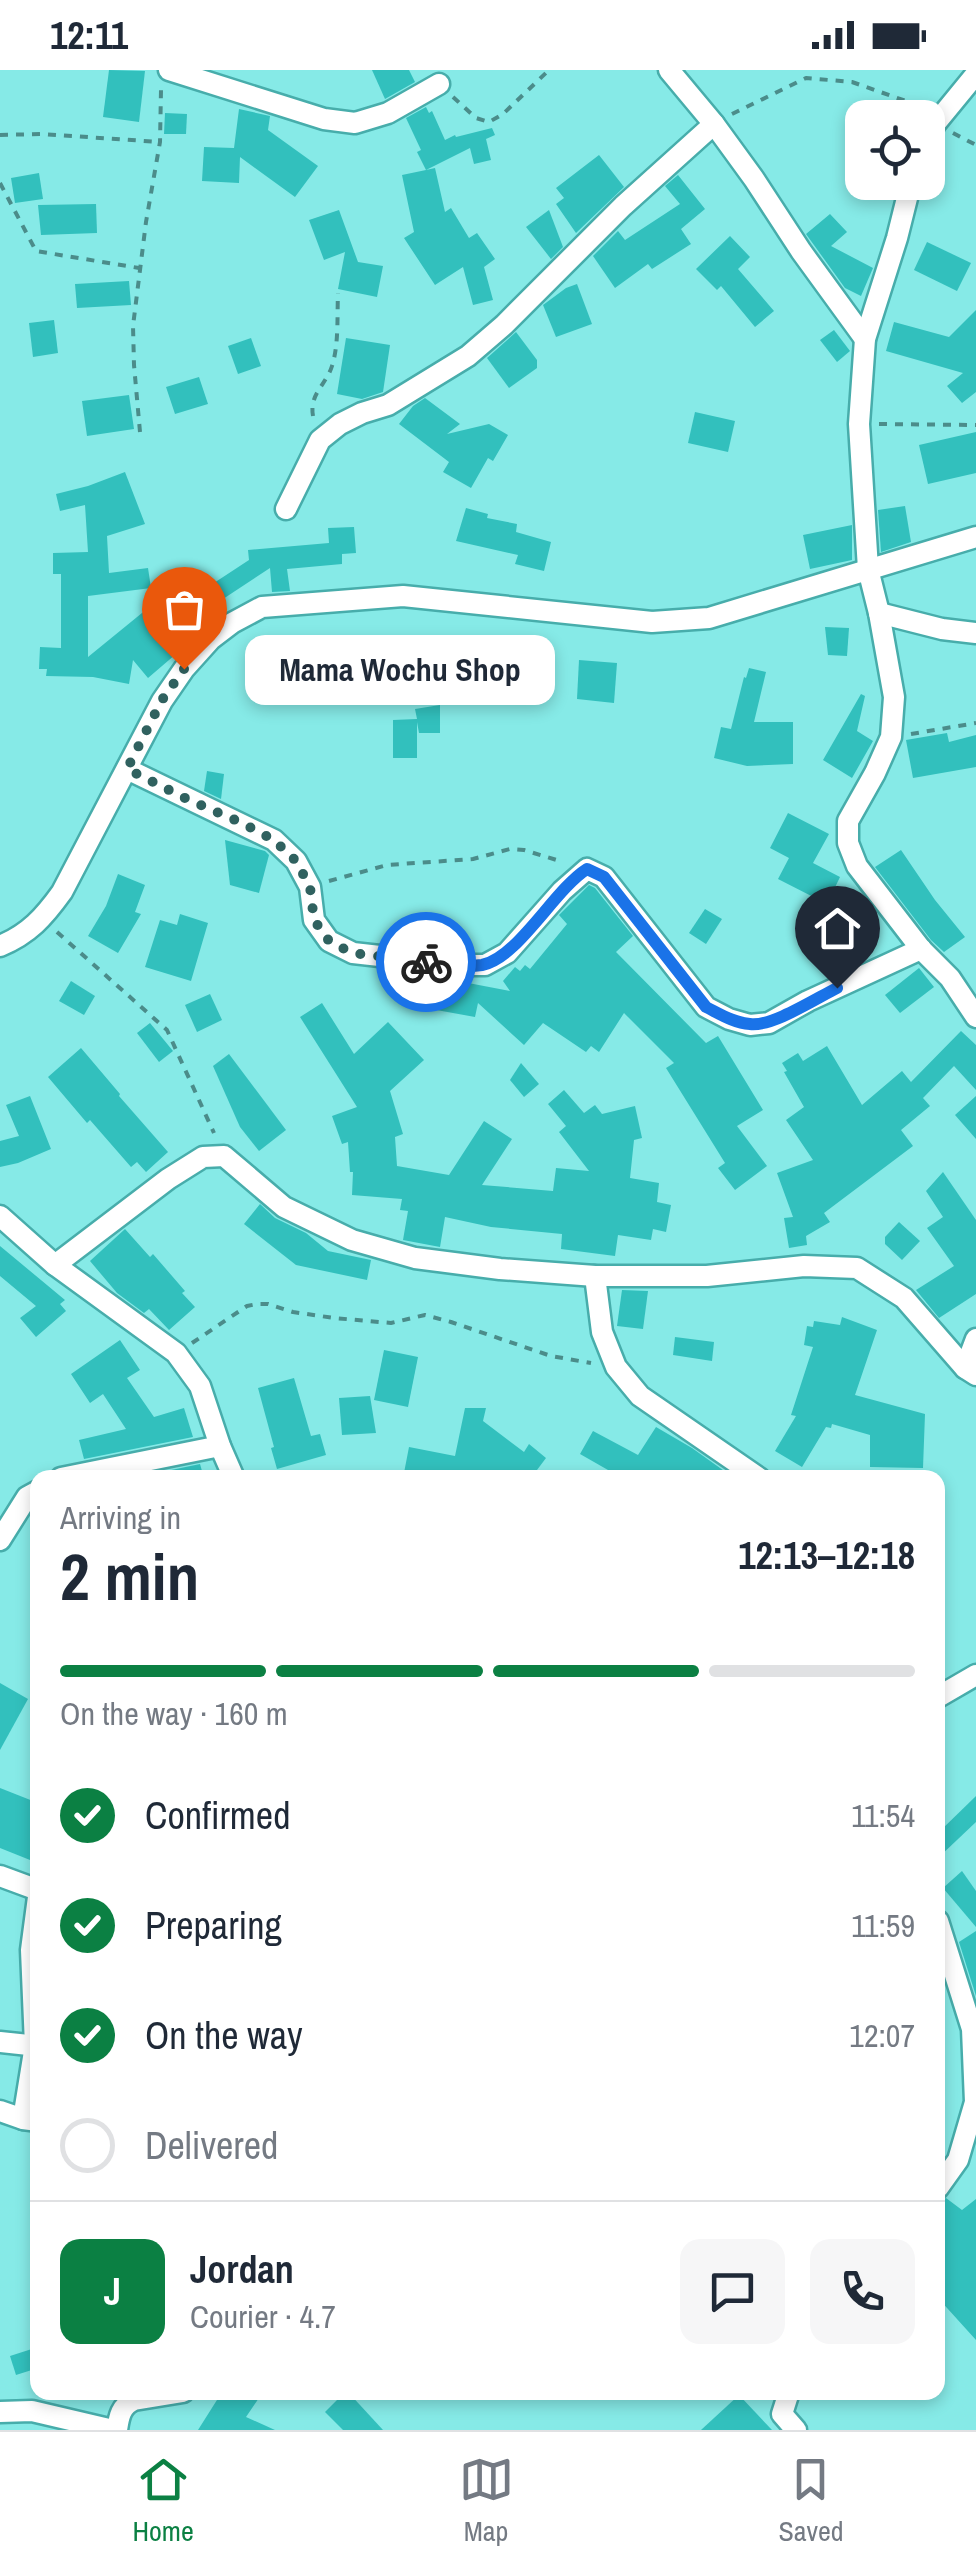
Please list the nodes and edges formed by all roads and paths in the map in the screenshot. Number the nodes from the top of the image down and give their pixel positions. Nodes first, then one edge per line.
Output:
1 (549, 70) edge
2 (669, 70) edge
3 (976, 74) edge
4 (165, 79) edge
5 (439, 84) joint
6 (904, 100) edge
7 (945, 113) edge
8 (714, 124) junction
9 (0, 135) edge
10 (160, 142) junction
11 (0, 183) edge
12 (906, 200) edge
13 (140, 268) junction
14 (338, 293) dead end
15 (865, 339) junction
16 (859, 424) junction
17 (976, 425) edge
18 (140, 432) dead end
19 (320, 440) junction
20 (286, 509) dead end
21 (976, 537) edge
22 (868, 569) junction
23 (879, 614) junction
24 (976, 634) edge
25 (976, 723) edge
26 (891, 738) junction
27 (127, 769) junction
28 (587, 869) junction
29 (310, 887) junction
30 (42, 919) junction
31 (0, 946) edge
32 (921, 949) junction
33 (976, 1016) edge
34 (224, 1156) junction
35 (0, 1216) edge
36 (55, 1265) junction
37 (595, 1276) junction
38 (976, 1340) edge
39 (176, 1353) junction
40 (616, 1367) junction
41 (970, 1371) edge
42 (220, 1446) junction
43 (102, 1470) edge
44 (230, 1470) edge
45 (747, 1470) edge
46 (30, 1497) edge
47 (0, 1540) edge
48 (976, 1675) edge
49 (945, 1693) edge
50 (0, 1876) edge
51 (30, 1890) edge
52 (945, 1943) edge
53 (0, 2042) edge
54 (30, 2045) edge
55 (976, 2102) edge
56 (0, 2111) edge
57 (30, 2120) edge
58 (945, 2178) edge
59 (134, 2400) edge
60 (788, 2400) edge
61 (0, 2412) edge
62 (783, 2425) edge
63 (115, 2430) edge

1 - 5 path
2 - 8 street
3 - 7 street
4 - 5 street
4 - 10 path
6 - 8 path
8 - 15 street
8 - 19 street
9 - 10 path
10 - 13 path
11 - 13 path
12 - 15 street
13 - 18 path
14 - 19 path
15 - 16 street
16 - 17 path
16 - 22 street
19 - 20 street
21 - 22 street
22 - 23 street
22 - 27 street
23 - 24 street
23 - 26 street
25 - 26 path
26 - 32 street
27 - 29 street
27 - 30 street
28 - 29 path
28 - 29 street
28 - 32 street
30 - 31 street
30 - 34 path
32 - 33 street
34 - 36 street
34 - 37 street
35 - 36 street
36 - 39 street
37 - 40 street
37 - 41 street
38 - 41 street
39 - 40 path
39 - 42 street
40 - 45 street
42 - 43 street
42 - 44 street
46 - 47 street
48 - 49 street
50 - 51 street
52 - 55 street
53 - 54 street
55 - 58 street
56 - 57 street
59 - 63 street
60 - 62 street
61 - 63 street

